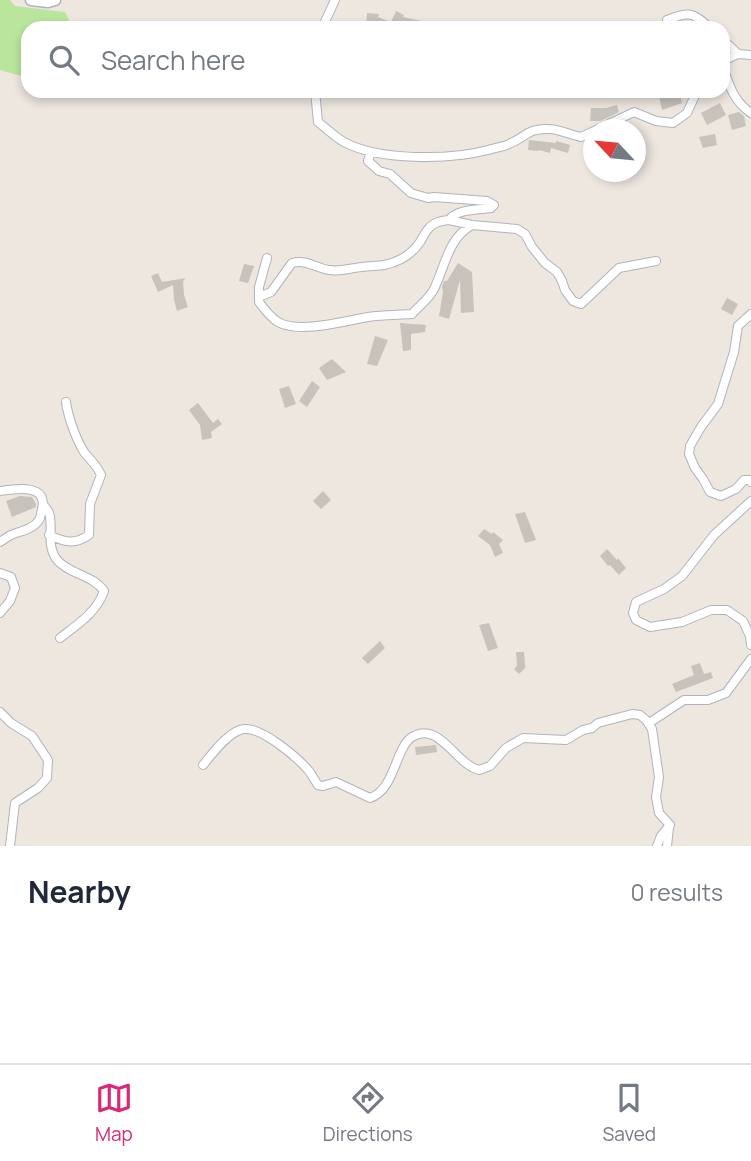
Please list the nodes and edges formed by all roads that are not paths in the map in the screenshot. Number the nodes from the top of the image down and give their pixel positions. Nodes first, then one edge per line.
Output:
1 (31, 0) edge
2 (55, 0) edge
3 (335, 0) edge
4 (667, 20) dead end
5 (326, 21) edge
6 (702, 21) edge
7 (730, 47) edge
8 (737, 54) junction
9 (751, 55) edge
10 (730, 58) edge
11 (730, 86) edge
12 (316, 98) edge
13 (694, 98) edge
14 (751, 113) edge
15 (619, 119) edge
16 (583, 136) edge
17 (371, 152) junction
18 (449, 220) junction
19 (472, 225) junction
20 (267, 257) dead end
21 (656, 261) dead end
22 (259, 298) junction
23 (751, 314) edge
24 (66, 402) dead end
25 (751, 482) edge
26 (0, 491) edge
27 (751, 501) edge
28 (43, 504) junction
29 (49, 535) junction
30 (0, 542) edge
31 (0, 573) edge
32 (0, 613) edge
33 (60, 638) dead end
34 (751, 645) edge
35 (751, 659) edge
36 (0, 712) edge
37 (649, 723) junction
38 (203, 765) dead end
39 (670, 824) junction
40 (9, 846) edge
41 (657, 846) edge
42 (667, 846) edge

1 - 2 main road
3 - 5 street
4 - 6 street
7 - 8 street
8 - 9 street
8 - 10 street
11 - 14 street
12 - 17 street
13 - 15 street
16 - 17 street
17 - 18 street
18 - 19 street
18 - 22 street
19 - 21 street
19 - 22 street
20 - 22 street
23 - 25 street
24 - 29 street
26 - 28 street
27 - 34 street
28 - 29 street
28 - 30 street
29 - 33 street
31 - 32 street
35 - 37 street
36 - 40 street
37 - 38 street
37 - 39 street
39 - 41 street
39 - 42 street

